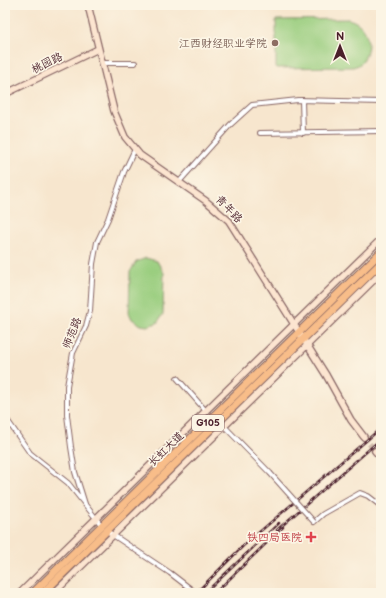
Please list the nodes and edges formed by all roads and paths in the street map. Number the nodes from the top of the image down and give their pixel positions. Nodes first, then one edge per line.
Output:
1 (88, 5) edge
2 (98, 49) junction
3 (102, 63) junction
4 (135, 63) dead end
5 (5, 94) edge
6 (302, 100) junction
7 (381, 102) edge
8 (381, 131) edge
9 (260, 133) dead end
10 (303, 133) junction
11 (134, 149) junction
12 (179, 182) junction
13 (381, 239) edge
14 (381, 252) edge
15 (381, 263) edge
16 (381, 273) edge
17 (294, 325) junction
18 (301, 336) junction
19 (307, 345) junction
20 (177, 378) dead end
21 (206, 411) junction
22 (5, 417) edge
23 (224, 427) junction
24 (364, 437) tunnel mouth
25 (375, 451) tunnel mouth
26 (381, 458) edge
27 (85, 504) junction
28 (381, 506) edge
29 (96, 518) junction
30 (107, 531) junction
31 (20, 593) edge
32 (33, 593) edge
33 (43, 593) edge
34 (54, 593) edge
35 (196, 593) edge

1 - 2 street, 青年路
2 - 3 street, 青年路
2 - 5 street, 桃园路
3 - 4 street
3 - 11 street, 青年路
6 - 7 street
6 - 10 street
6 - 12 street
8 - 10 street
9 - 10 street
11 - 12 street, 青年路
11 - 27 street, 师范路
12 - 17 street, 青年路
13 - 17 street
14 - 18 highway, 长虹大道 / G105
15 - 18 highway, 长虹大道 / G105
16 - 19 street
17 - 18 street, 青年路
17 - 21 street
18 - 19 street, 青年路
18 - 30 highway, 长虹大道 / G105
19 - 23 street
19 - 24 street, 青年路
20 - 21 street
21 - 29 street
22 - 27 street
23 - 28 street, bridge
23 - 30 street
25 - 26 street
27 - 29 street
29 - 30 street
29 - 31 street
30 - 32 highway, 长虹大道 / G105
30 - 33 highway, 长虹大道 / G105
30 - 34 street
30 - 35 street, bridge

